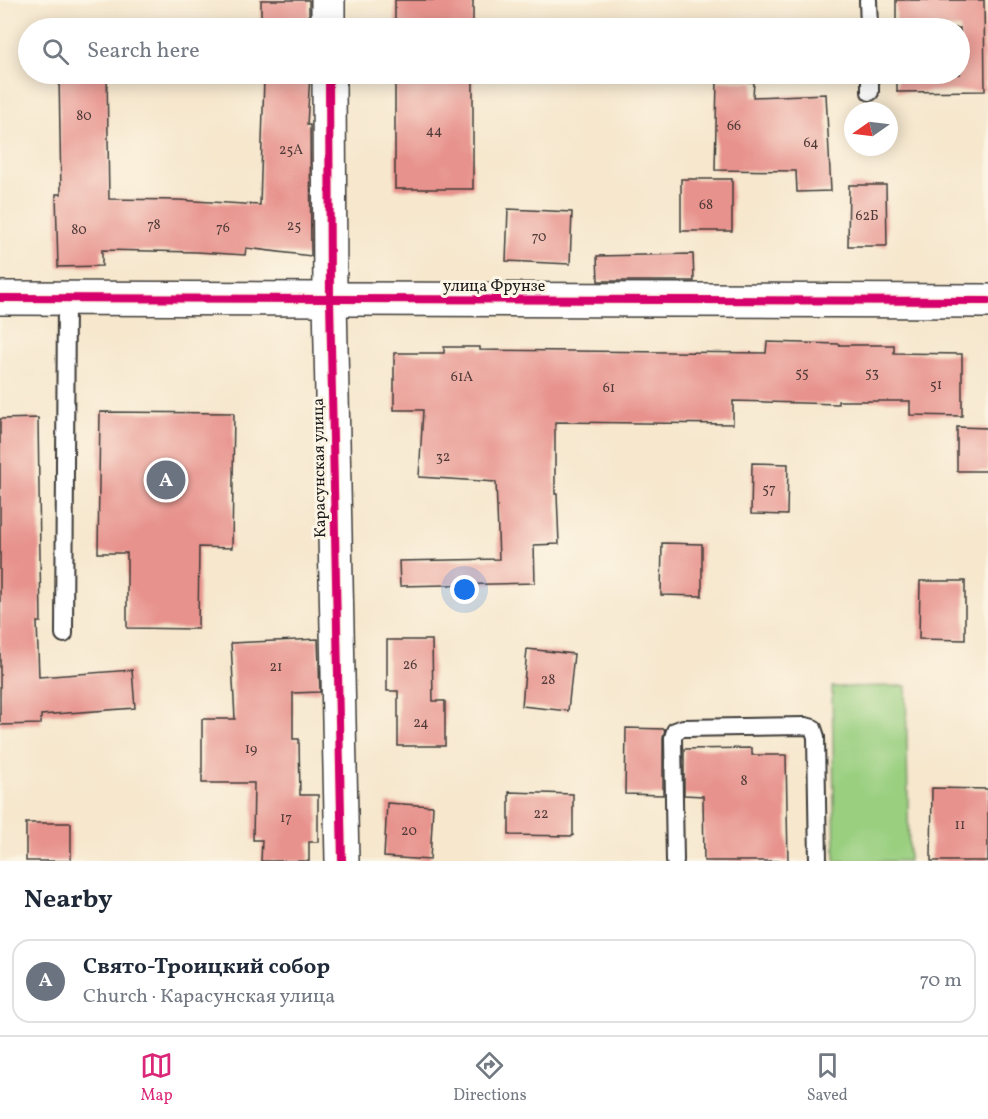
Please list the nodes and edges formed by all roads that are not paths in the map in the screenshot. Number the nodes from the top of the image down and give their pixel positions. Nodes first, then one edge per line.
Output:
1 (328, 0) edge
2 (868, 0) edge
3 (328, 18) edge
4 (869, 18) edge
5 (329, 84) edge
6 (870, 84) edge
7 (870, 92) dead end
8 (0, 298) edge
9 (66, 298) junction
10 (330, 300) junction
11 (988, 301) edge
12 (64, 634) dead end
13 (342, 861) edge
14 (675, 861) edge
15 (818, 861) edge

1 - 3 street
2 - 4 lane
5 - 10 street, Карасунская улица
6 - 7 lane
8 - 9 street, улица Фрунзе
9 - 10 street, улица Фрунзе
9 - 12 lane
10 - 11 street, улица Фрунзе
10 - 13 street, Карасунская улица
14 - 15 lane

